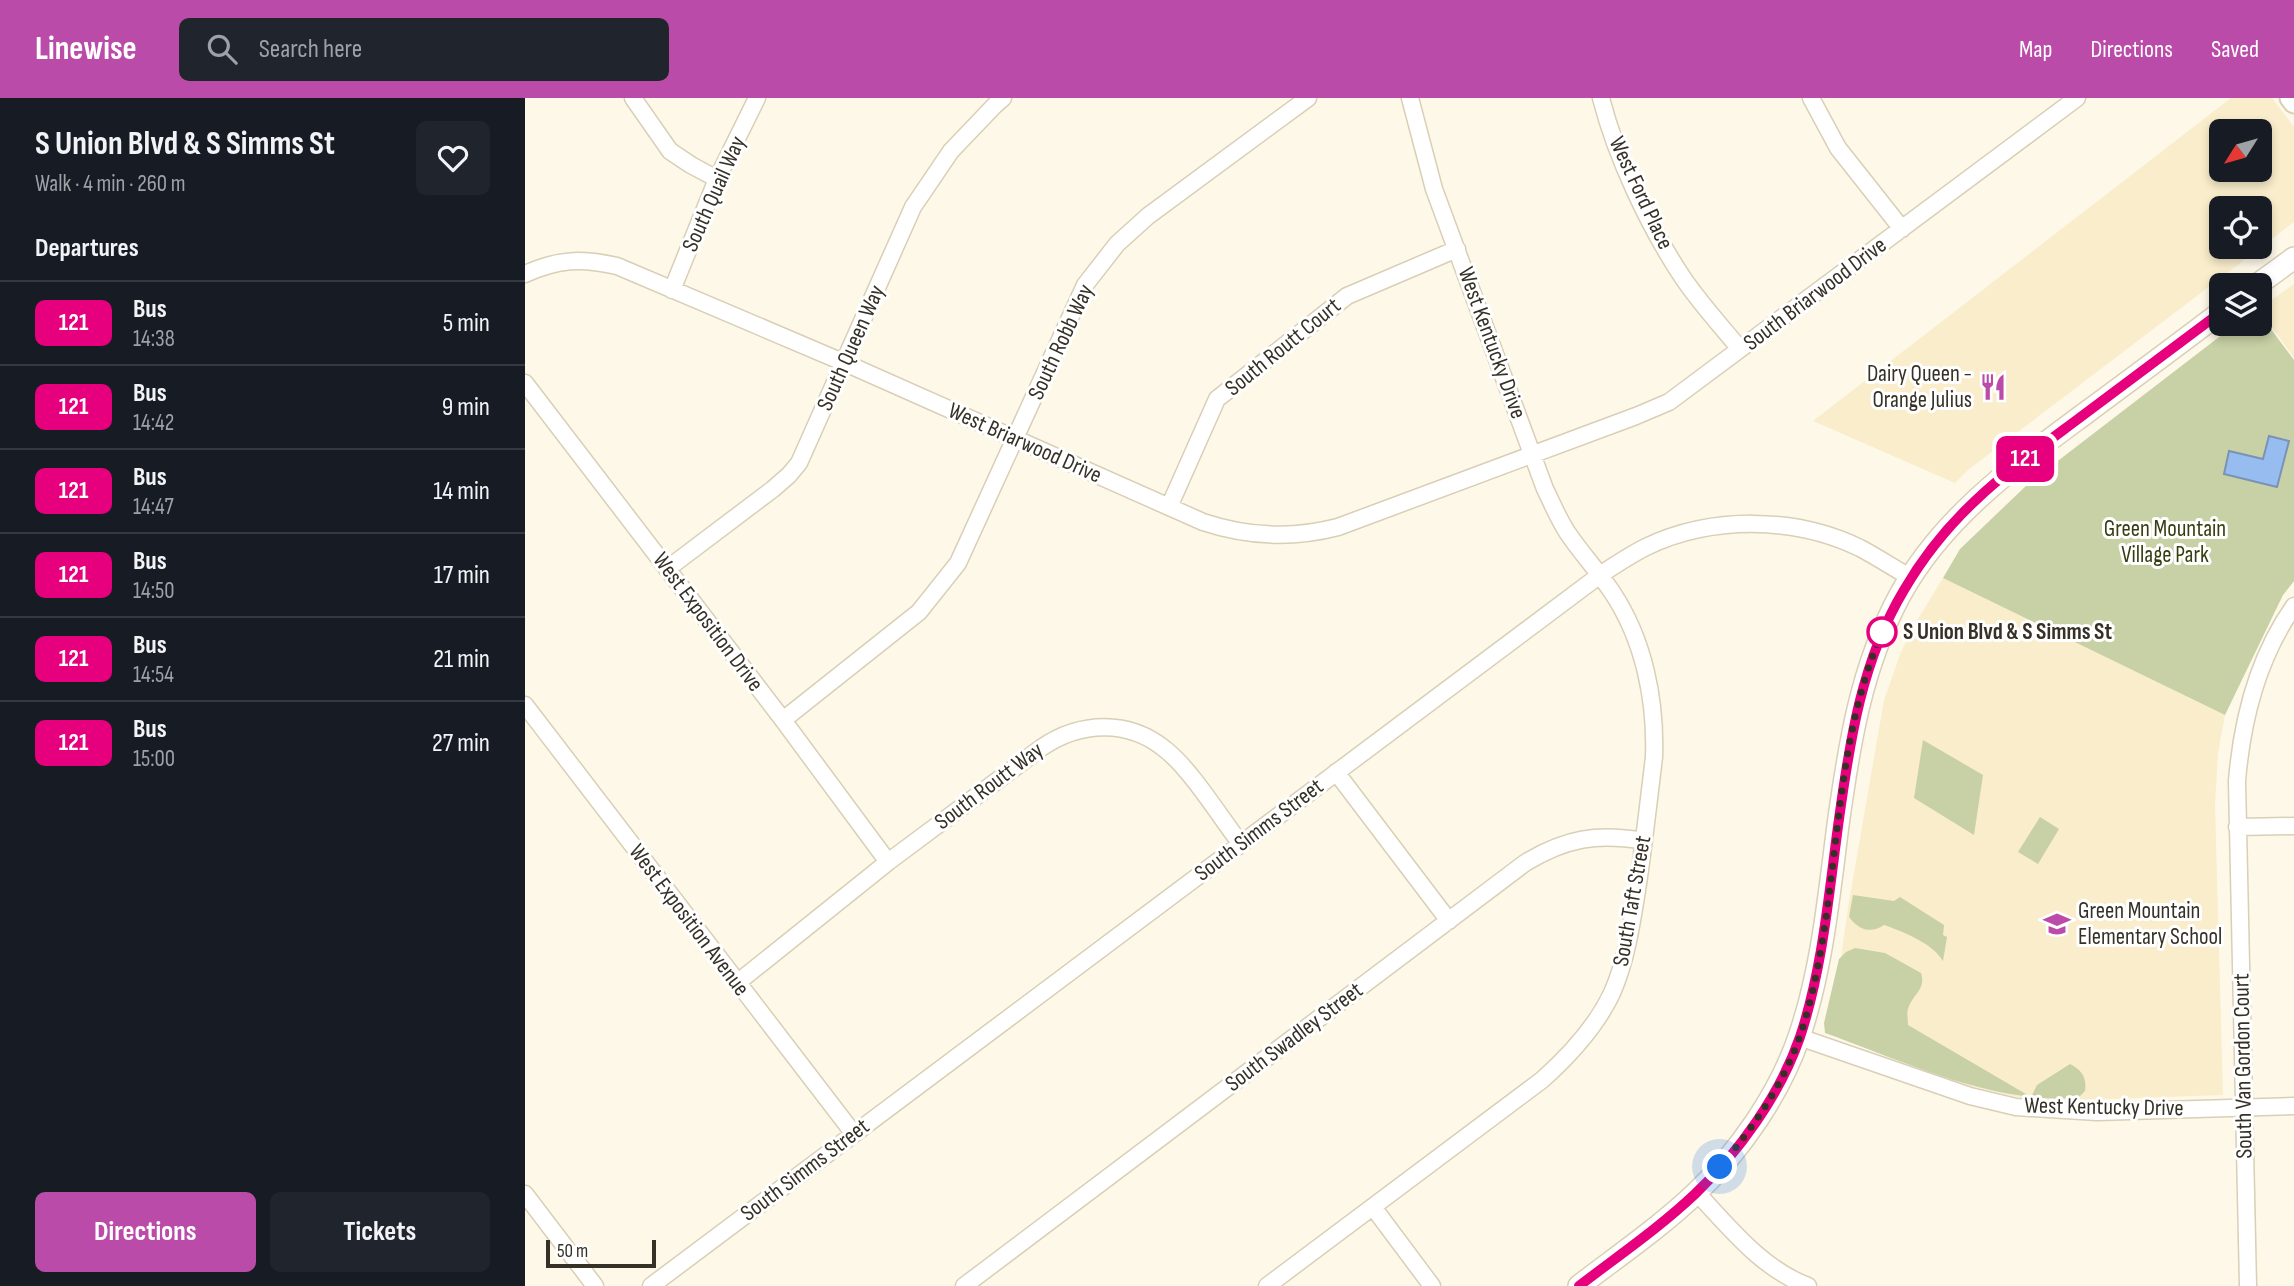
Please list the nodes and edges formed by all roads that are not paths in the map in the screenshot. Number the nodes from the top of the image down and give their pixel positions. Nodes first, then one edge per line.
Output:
1 (633, 98) edge
2 (757, 98) edge
3 (1003, 98) edge
4 (1308, 98) edge
5 (1410, 98) edge
6 (1601, 98) edge
7 (1811, 98) edge
8 (2048, 98) edge
9 (2077, 98) edge
10 (2290, 98) edge
11 (2294, 103) edge
12 (2058, 112) junction
13 (717, 178) junction
14 (1902, 229) junction
15 (1457, 249) junction
16 (2294, 257) edge
17 (525, 274) edge
18 (2272, 274) edge
19 (672, 290) junction
20 (2209, 321) edge
21 (1740, 349) junction
22 (845, 363) junction
23 (525, 383) edge
24 (1016, 439) junction
25 (1533, 454) junction
26 (1169, 507) junction
27 (667, 569) junction
28 (1600, 575) junction
29 (1911, 578) junction
30 (2294, 606) edge
31 (525, 705) edge
32 (783, 720) junction
33 (1336, 772) junction
34 (2294, 826) edge
35 (2237, 827) junction
36 (1644, 841) junction
37 (1241, 844) junction
38 (888, 862) junction
39 (1448, 921) junction
40 (737, 983) junction
41 (1799, 1037) junction
42 (2294, 1106) edge
43 (2244, 1107) junction
44 (854, 1134) junction
45 (1697, 1193) junction
46 (525, 1194) edge
47 (1373, 1207) junction
48 (595, 1286) edge
49 (651, 1286) edge
50 (964, 1286) edge
51 (1267, 1286) edge
52 (1432, 1286) edge
53 (1579, 1286) edge
54 (1808, 1286) edge
55 (2248, 1286) edge

1 - 13 street
2 - 13 street, South Quail Way
3 - 22 street, South Queen Way
4 - 24 street, South Robb Way
5 - 15 street, West Kentucky Drive
6 - 21 street, West Ford Place
7 - 14 street
8 - 12 street
9 - 12 street, South Briarwood Drive
10 - 11 street
12 - 14 street, South Briarwood Drive
13 - 19 street, South Quail Way
14 - 21 street, South Briarwood Drive
15 - 25 street, West Kentucky Drive
15 - 26 street, South Routt Court
16 - 18 main road
17 - 19 street, West Briarwood Drive
19 - 22 street, West Briarwood Drive
20 - 29 main road
21 - 25 street, South Briarwood Drive
22 - 24 street, West Briarwood Drive
22 - 27 street, South Queen Way
23 - 27 street, West Exposition Drive
24 - 26 street, West Briarwood Drive
24 - 32 street, South Robb Way
25 - 26 street, West Briarwood Drive
25 - 28 street, West Kentucky Drive
27 - 32 street, West Exposition Drive
28 - 29 street, South Simms Street
28 - 33 street, South Simms Street
28 - 36 street, South Taft Street
29 - 41 main road
30 - 35 street, South Van Gordon Court
31 - 40 street, West Exposition Avenue
32 - 38 street, West Exposition Drive
33 - 37 street, South Simms Street
33 - 39 street
34 - 35 street
35 - 43 street, South Van Gordon Court
36 - 39 street, South Swadley Street
36 - 47 street, South Taft Street
37 - 38 street, South Routt Way
37 - 44 street, South Simms Street
38 - 40 street, South Routt Way
39 - 50 street, South Swadley Street
40 - 44 street, West Exposition Avenue
41 - 43 street, West Kentucky Drive
41 - 45 main road
42 - 43 street, West Kentucky Drive
43 - 55 street, South Van Gordon Court
44 - 49 street, South Simms Street
45 - 53 main road
45 - 54 street
46 - 48 street
47 - 51 street, South Taft Street
47 - 52 street

